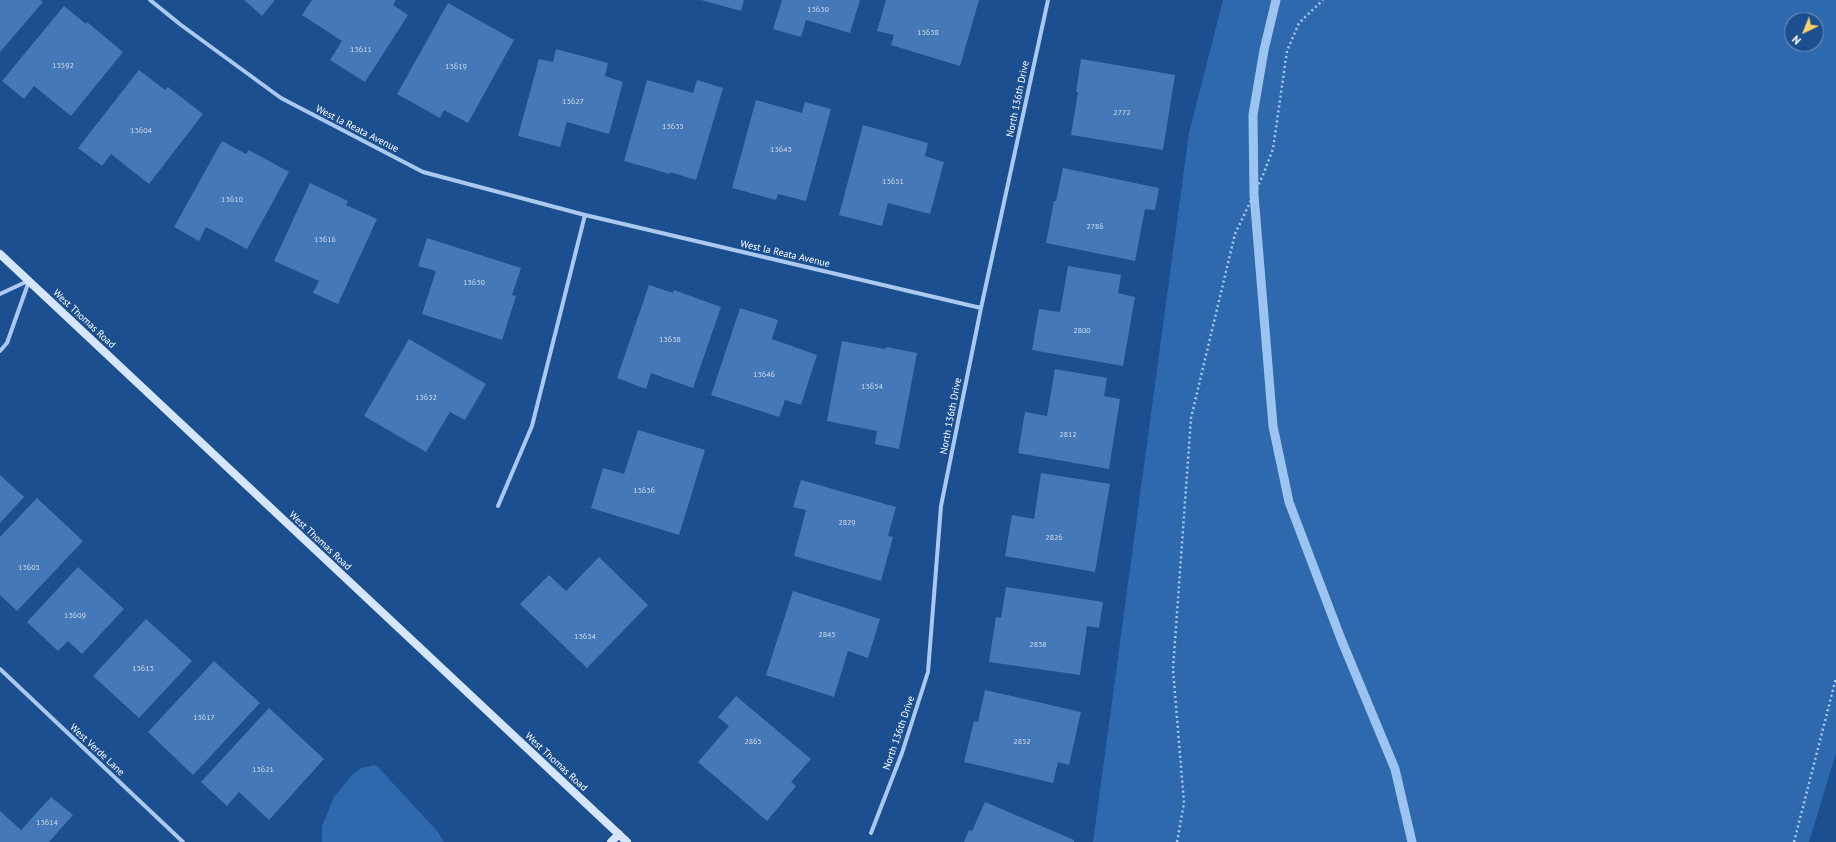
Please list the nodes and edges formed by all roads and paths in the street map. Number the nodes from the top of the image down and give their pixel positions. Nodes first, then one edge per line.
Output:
1 (150, 0) edge
2 (1048, 0) edge
3 (1323, 0) edge
4 (585, 215) junction
5 (0, 254) edge
6 (29, 281) junction
7 (0, 294) edge
8 (981, 308) junction
9 (0, 351) edge
10 (498, 506) dead end
11 (0, 669) edge
12 (1836, 678) edge
13 (871, 832) dead end
14 (619, 834) junction
15 (183, 842) edge
16 (611, 842) edge
17 (626, 842) edge
18 (1178, 842) edge
19 (1794, 842) edge

1 - 4 street, West la Reata Avenue
2 - 8 street, North 136th Drive
3 - 18 path
4 - 8 street, West la Reata Avenue
4 - 10 street
5 - 6 main road, West Thomas Road
6 - 7 street
6 - 9 street
6 - 14 main road, West Thomas Road
8 - 13 street, North 136th Drive
11 - 15 street, West Verde Lane
12 - 19 path
14 - 16 main road
14 - 17 main road, West Thomas Road

